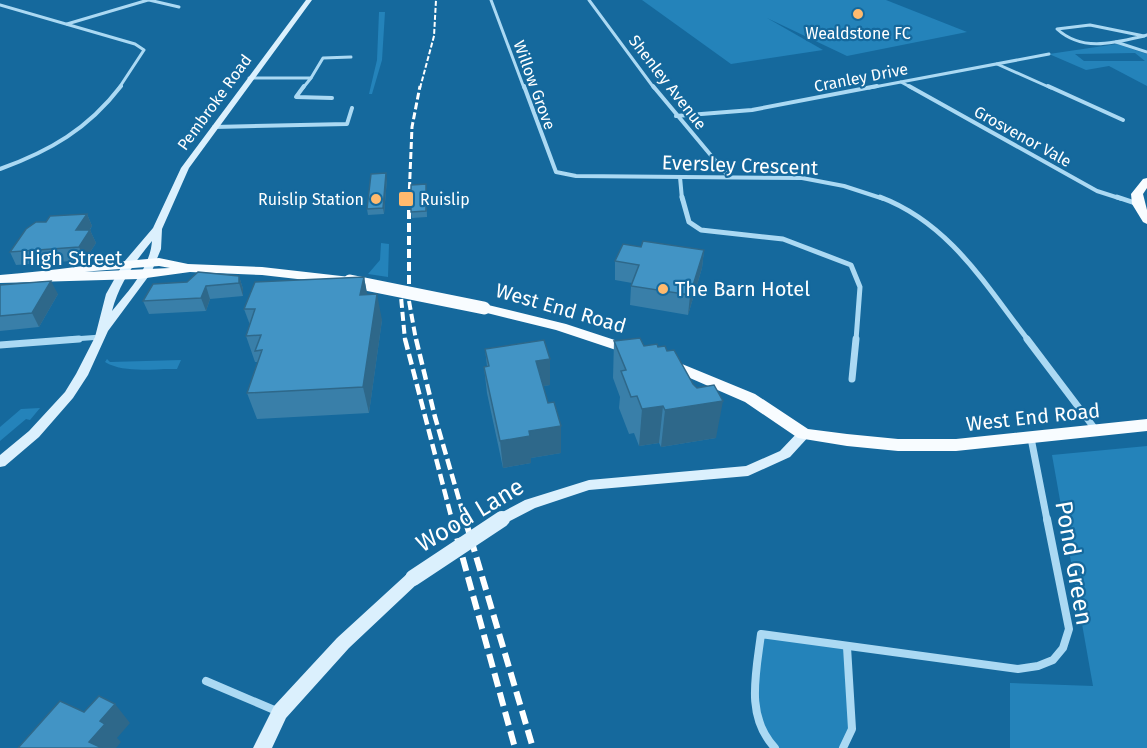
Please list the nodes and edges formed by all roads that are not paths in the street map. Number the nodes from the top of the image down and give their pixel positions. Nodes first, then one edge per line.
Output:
1 (149, 0) edge
2 (309, 0) edge
3 (491, 0) edge
4 (589, 0) edge
5 (0, 2) edge
6 (179, 7) dead end
7 (66, 24) junction
8 (1146, 36) edge
9 (1116, 42) junction
10 (1147, 52) edge
11 (1048, 54) dead end
12 (351, 57) dead end
13 (997, 63) junction
14 (249, 78) junction
15 (311, 78) junction
16 (901, 82) junction
17 (332, 98) dead end
18 (352, 108) dead end
19 (676, 116) junction
20 (1123, 120) dead end
21 (214, 127) junction
22 (0, 169) edge
23 (561, 174) joint
24 (680, 177) junction
25 (729, 177) junction
26 (1147, 181) edge
27 (1138, 204) junction
28 (1147, 220) edge
29 (157, 229) junction
30 (138, 269) junction
31 (41, 275) junction
32 (0, 279) edge
33 (101, 337) junction
34 (0, 345) edge
35 (852, 379) dead end
36 (1147, 425) edge
37 (1097, 432) junction
38 (804, 434) junction
39 (1031, 438) junction
40 (0, 462) edge
41 (847, 646) junction
42 (206, 681) dead end
43 (280, 712) junction
44 (262, 748) edge
45 (775, 748) edge
46 (843, 748) edge

1 - 6 street
1 - 7 street
2 - 14 street, Pembroke Road
3 - 23 street, Willow Grove
4 - 19 street, Shenley Avenue
5 - 7 street
7 - 22 street
8 - 9 street
8 - 9 street
9 - 10 street
11 - 13 street, Cranley Drive
12 - 15 street
13 - 16 street, Cranley Drive
13 - 20 street
14 - 15 street
14 - 21 street, Pembroke Road
15 - 17 street
16 - 19 street, Cranley Drive
16 - 27 street, Grosvenor Vale
18 - 21 street
19 - 25 street, Shenley Avenue
21 - 29 street, Pembroke Road
23 - 24 street, Eversley Crescent
24 - 25 street, Eversley Crescent
24 - 35 street
25 - 37 street, Eversley Crescent
26 - 27 main road
27 - 28 main road
29 - 30 street, Pembroke Road
29 - 30 street, Pembroke Road
30 - 31 main road, High Street
30 - 31 main road
30 - 33 street
30 - 33 street
30 - 38 main road, West End Road, bridge
31 - 32 main road, High Street
33 - 34 street
33 - 40 street
36 - 37 main road, West End Road
37 - 39 main road, West End Road
38 - 39 main road, West End Road
38 - 43 street, Wood Lane, bridge
39 - 41 street, Pond Green
41 - 45 street, Pond Green
41 - 46 street
42 - 43 street
43 - 44 street, Wood Lane

